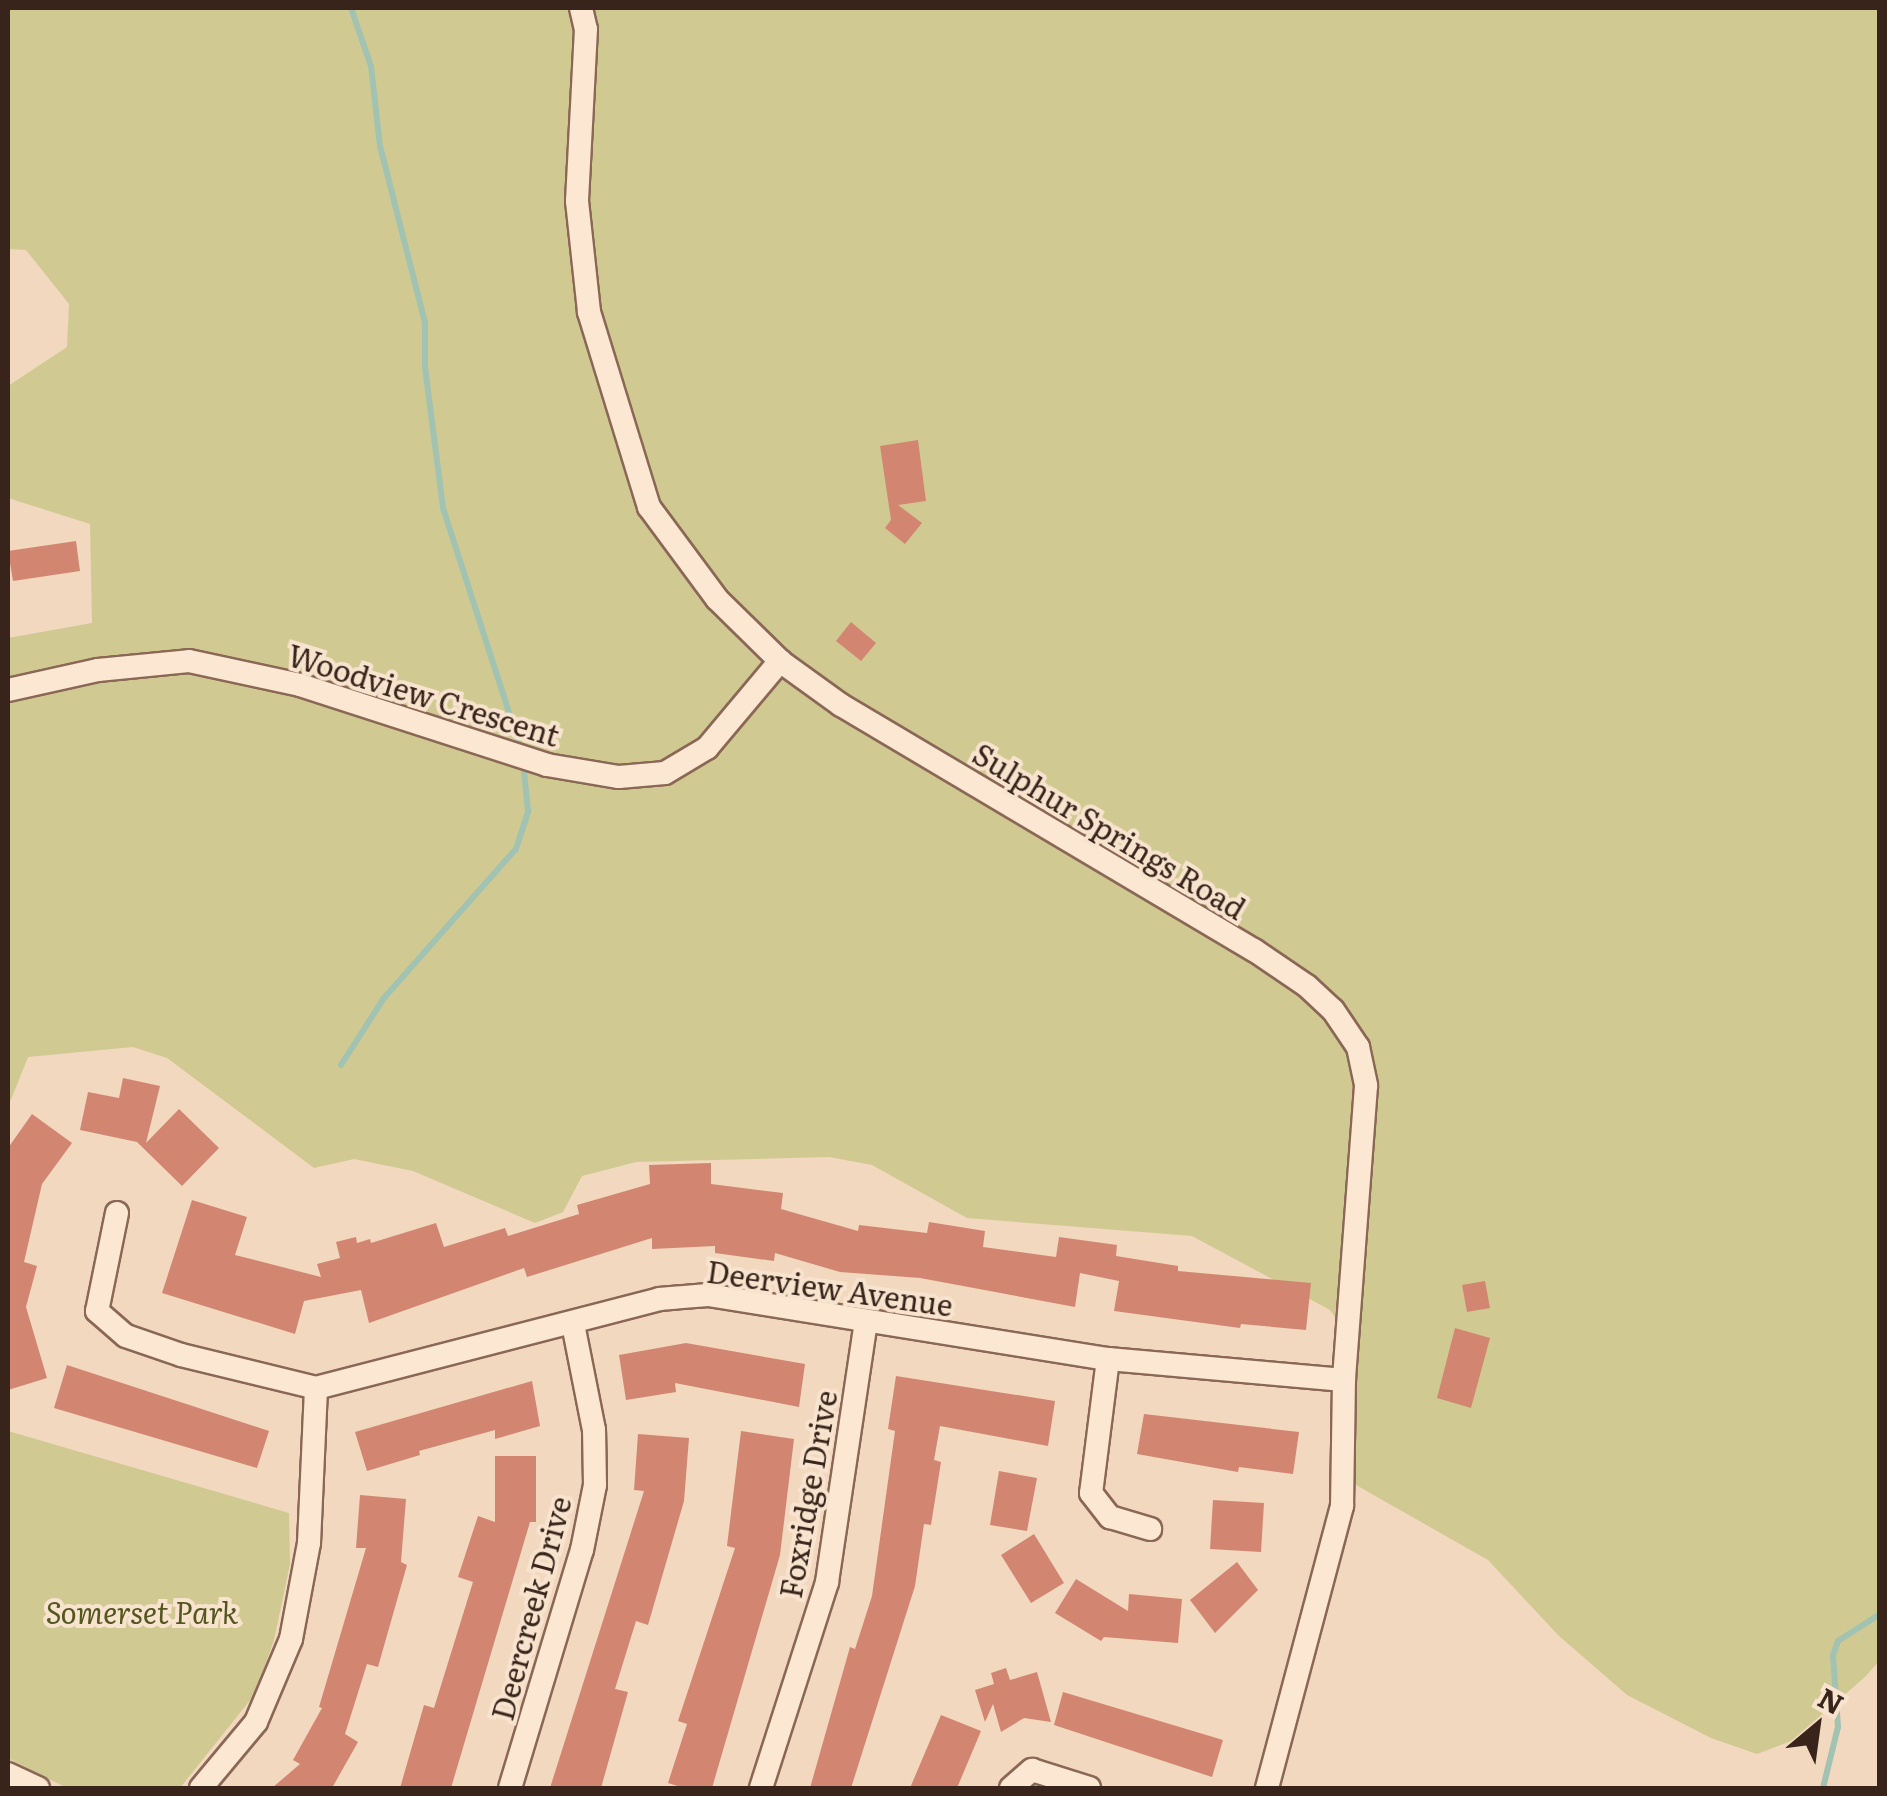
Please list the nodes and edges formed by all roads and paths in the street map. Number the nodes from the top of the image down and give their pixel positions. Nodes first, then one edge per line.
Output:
1 (581, 8) edge
2 (780, 661) junction
3 (8, 690) edge
4 (117, 1213) dead end
5 (866, 1322) junction
6 (573, 1324) junction
7 (1108, 1359) junction
8 (1344, 1380) junction
9 (316, 1388) junction
10 (1150, 1529) dead end
11 (8, 1774) edge
12 (38, 1788) edge
13 (201, 1788) edge
14 (510, 1788) edge
15 (762, 1788) edge
16 (1011, 1788) edge
17 (1089, 1788) edge
18 (1267, 1788) edge

1 - 2 street, Sulphur Springs Road
2 - 3 street, Woodview Crescent
2 - 8 street, Sulphur Springs Road
4 - 9 street
5 - 6 street, Deerview Avenue
5 - 7 street, Deerview Avenue
5 - 15 street, Foxridge Drive
6 - 9 street, Deerview Avenue
6 - 14 street, Deercreek Drive
7 - 8 street, Deerview Avenue
7 - 10 street
8 - 18 street, Sulphur Springs Road
9 - 13 street
11 - 12 street
16 - 17 street

